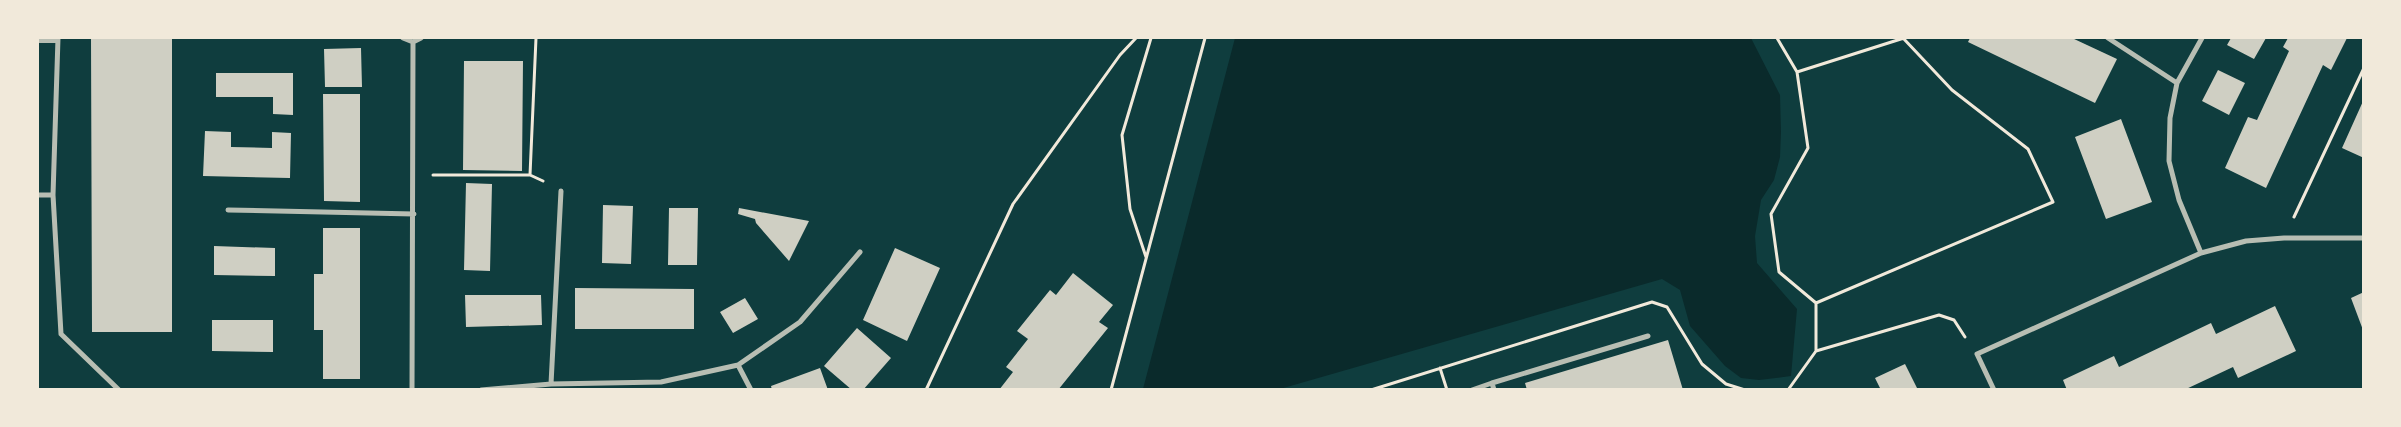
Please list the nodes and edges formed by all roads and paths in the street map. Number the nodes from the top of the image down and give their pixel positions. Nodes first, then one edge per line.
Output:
1 (403, 38) edge
2 (421, 38) edge
3 (536, 38) edge
4 (1136, 38) edge
5 (1151, 38) edge
6 (1205, 38) edge
7 (1777, 38) edge
8 (1904, 38) edge
9 (2108, 38) edge
10 (2202, 38) edge
11 (58, 39) edge
12 (38, 42) edge
13 (413, 42) junction
14 (2364, 68) edge
15 (1797, 72) junction
16 (2177, 83) junction
17 (414, 175) junction
18 (562, 191) dead end
19 (38, 195) edge
20 (53, 195) junction
21 (228, 210) dead end
22 (414, 214) junction
23 (2284, 238) junction
24 (2364, 238) edge
25 (860, 252) dead end
26 (2201, 253) junction
27 (1146, 259) junction
28 (1816, 303) junction
29 (1648, 336) dead end
30 (1816, 351) junction
31 (1977, 354) junction
32 (738, 365) junction
33 (1440, 368) junction
34 (551, 384) junction
35 (1493, 386) edge
36 (118, 390) edge
37 (412, 390) edge
38 (481, 390) edge
39 (751, 390) edge
40 (926, 390) edge
41 (1111, 390) edge
42 (1370, 390) edge
43 (1447, 390) edge
44 (1472, 390) edge
45 (1746, 390) edge
46 (1788, 390) edge
47 (1994, 390) edge

1 - 13 street
2 - 13 street
3 - 17 path
4 - 40 path
5 - 27 path
6 - 27 path
7 - 15 path
8 - 15 path
8 - 28 path
9 - 16 street
10 - 16 street
11 - 12 lane
11 - 20 street
13 - 17 street
14 - 23 path
15 - 28 path
16 - 26 street
17 - 22 street
18 - 34 street
19 - 20 street
20 - 36 street
21 - 22 street
22 - 37 street
23 - 24 street
23 - 26 street
25 - 32 street
26 - 31 street
27 - 41 path
28 - 30 path
29 - 35 street
30 - 31 path
30 - 46 path
31 - 47 street
32 - 34 street
32 - 39 street
33 - 42 path
33 - 43 path
33 - 45 path
34 - 38 street
35 - 44 street

